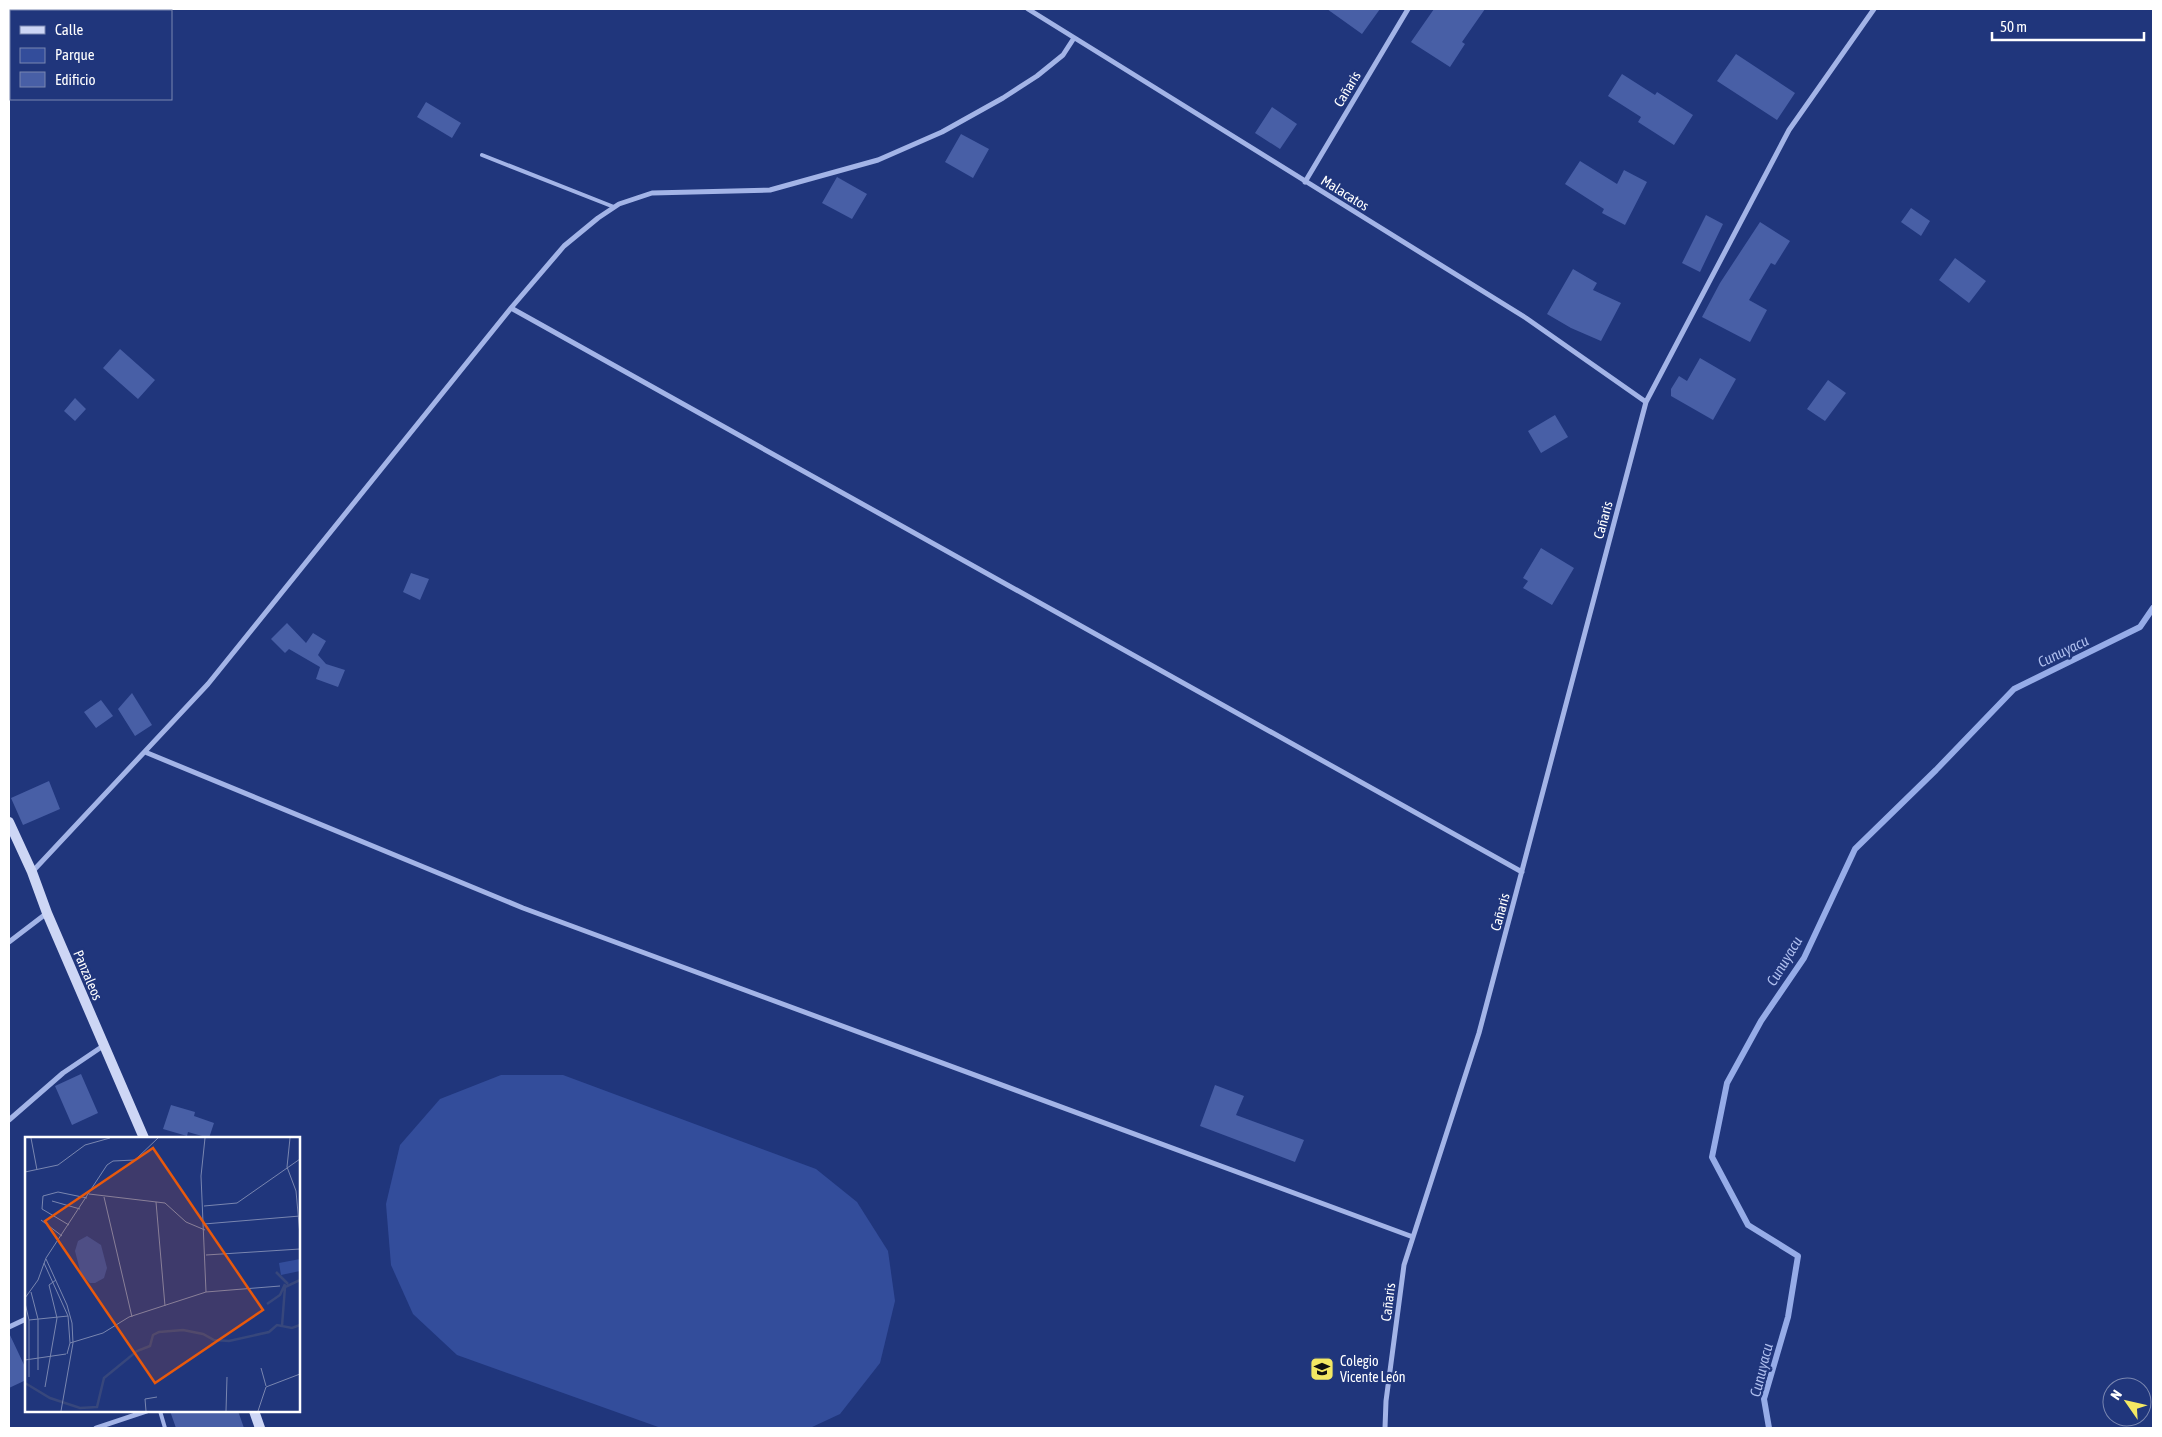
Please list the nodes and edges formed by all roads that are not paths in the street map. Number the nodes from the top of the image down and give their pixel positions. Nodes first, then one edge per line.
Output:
1 (1028, 9) edge
2 (1408, 9) edge
3 (1874, 9) edge
4 (1074, 38) junction
5 (482, 155) dead end
6 (1305, 182) junction
7 (614, 207) junction
8 (511, 308) junction
9 (1646, 402) junction
10 (145, 752) junction
11 (9, 822) edge
12 (32, 872) junction
13 (1522, 872) junction
14 (47, 913) junction
15 (9, 942) edge
16 (102, 1046) junction
17 (9, 1120) edge
18 (144, 1137) edge
19 (1413, 1237) junction
20 (25, 1319) edge
21 (9, 1327) edge
22 (144, 1412) edge
23 (160, 1412) edge
24 (254, 1412) edge
25 (96, 1428) edge
26 (165, 1428) edge
27 (260, 1428) edge
28 (1385, 1428) edge

1 - 4 street, Malacatos
2 - 6 street, Cañaris
3 - 9 street, Cañaris
4 - 6 street, Malacatos
4 - 7 street
5 - 7 lane
6 - 9 street, Malacatos
7 - 8 street
8 - 10 street
8 - 13 street
9 - 13 street, Cañaris
10 - 12 street
10 - 19 street
11 - 12 street, Panzaleos
12 - 14 street, Panzaleos
13 - 19 street, Cañaris
14 - 15 street
14 - 16 street, Panzaleos
16 - 17 street
16 - 18 street, Panzaleos
19 - 28 street, Cañaris
20 - 21 street
22 - 25 street
23 - 26 lane
24 - 27 street

